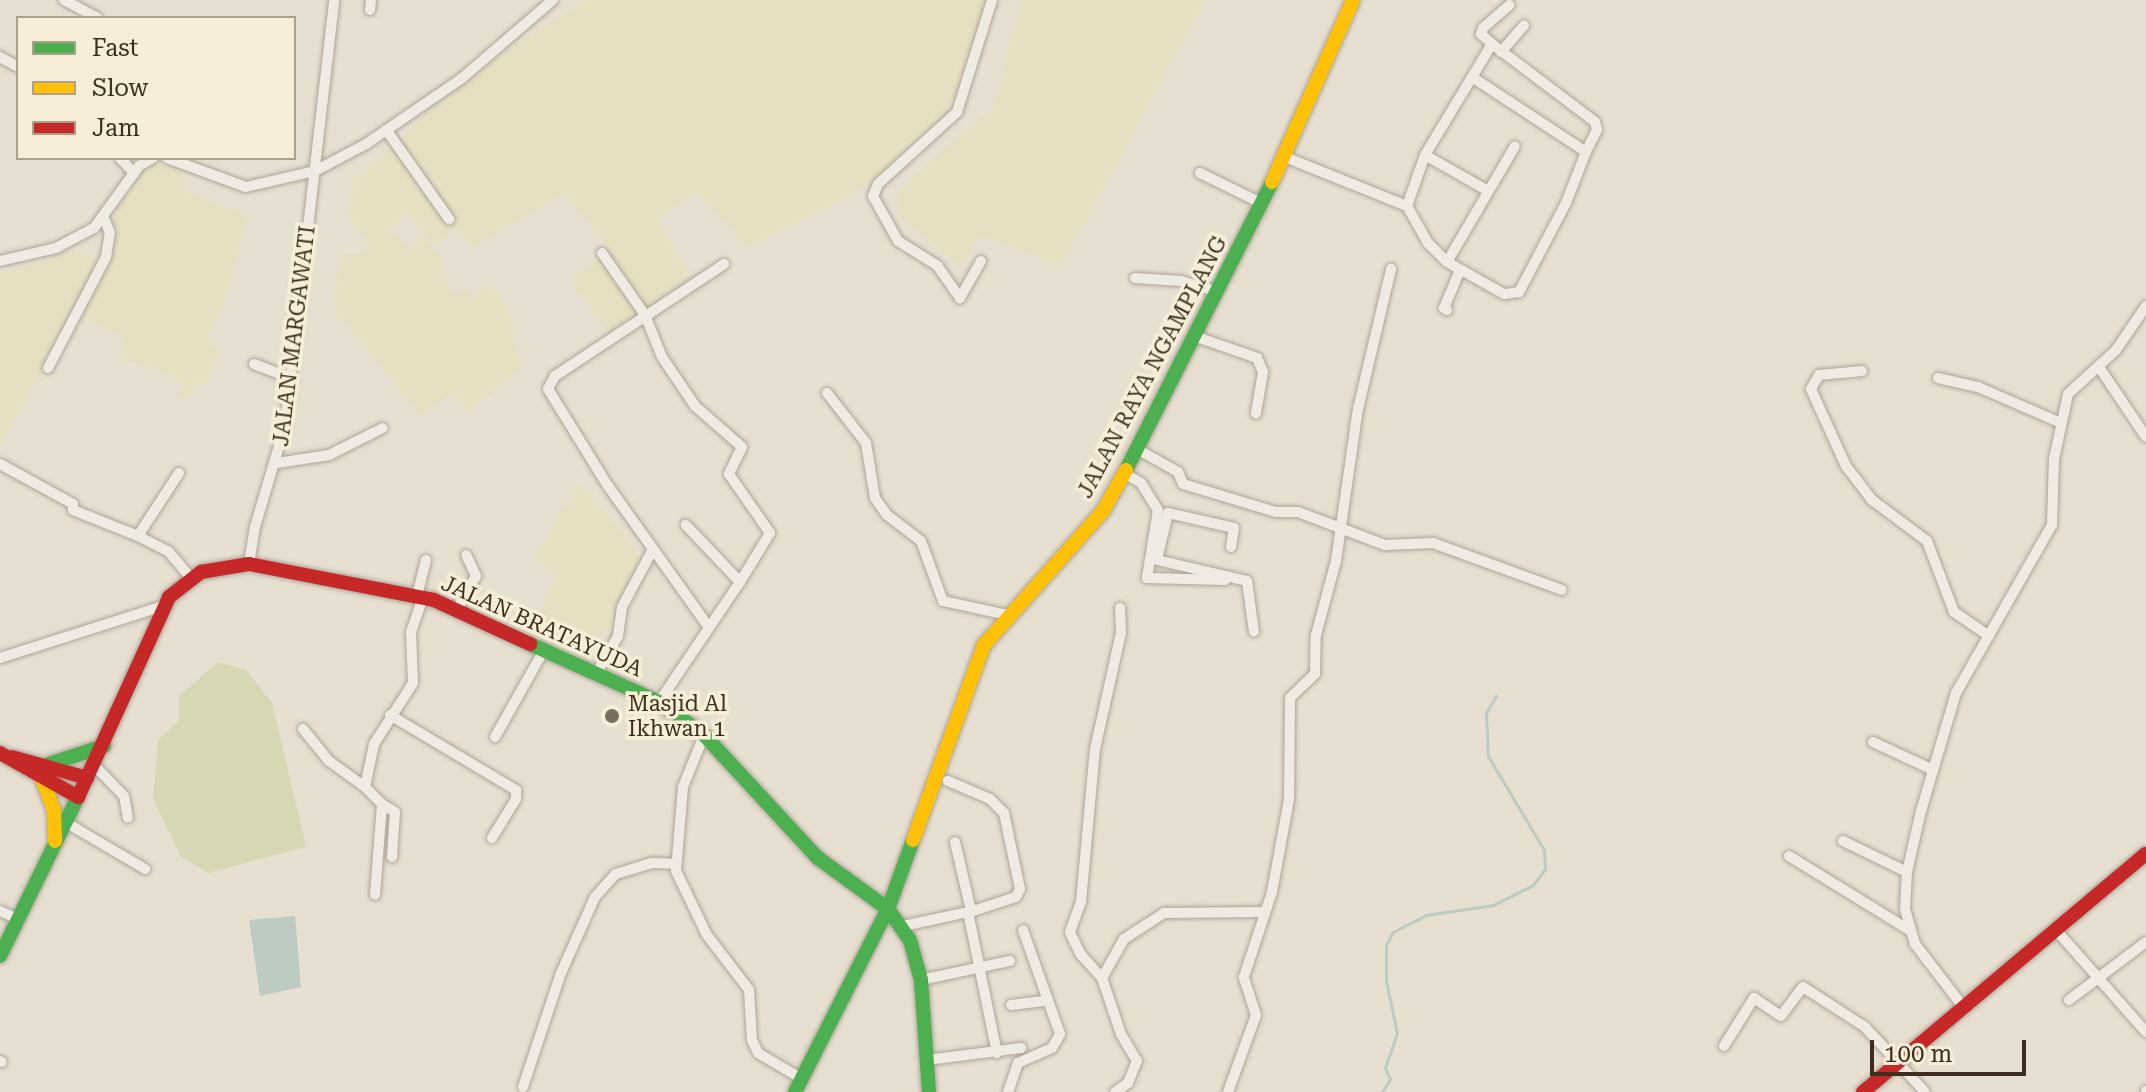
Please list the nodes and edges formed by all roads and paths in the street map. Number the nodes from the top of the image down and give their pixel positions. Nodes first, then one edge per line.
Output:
1 (64, 0) edge
2 (334, 0) edge
3 (553, 0) edge
4 (992, 0) edge
5 (1353, 0) edge
6 (1509, 5) dead end
7 (94, 16) edge
8 (1524, 26) dead end
9 (1492, 44) junction
10 (1501, 52) junction
11 (1472, 77) junction
12 (387, 131) junction
13 (1515, 146) dead end
14 (1586, 152) junction
15 (1425, 155) junction
16 (1285, 157) junction
17 (172, 160) edge
18 (126, 165) edge
19 (315, 169) junction
20 (1200, 173) dead end
21 (1488, 191) junction
22 (1261, 203) junction
23 (1407, 206) junction
24 (104, 218) junction
25 (449, 219) dead end
26 (602, 253) dead end
27 (0, 261) edge
28 (981, 261) dead end
29 (1447, 262) junction
30 (724, 264) dead end
31 (1391, 269) dead end
32 (1135, 278) dead end
33 (1217, 291) junction
34 (2146, 306) edge
35 (645, 315) junction
36 (1194, 336) junction
37 (254, 364) dead end
38 (2099, 367) junction
39 (48, 368) dead end
40 (1862, 371) dead end
41 (291, 378) junction
42 (1938, 378) dead end
43 (827, 393) dead end
44 (1256, 413) dead end
45 (2061, 423) junction
46 (383, 428) dead end
47 (2146, 437) edge
48 (1137, 449) junction
49 (277, 463) junction
50 (0, 464) edge
51 (179, 473) dead end
52 (1124, 473) junction
53 (1163, 512) junction
54 (1338, 524) junction
55 (686, 525) dead end
56 (138, 536) junction
57 (1231, 547) dead end
58 (653, 549) junction
59 (466, 555) dead end
60 (1153, 559) junction
61 (426, 560) dead end
62 (249, 564) junction
63 (191, 578) junction
64 (1247, 581) junction
65 (740, 582) junction
66 (1562, 590) dead end
67 (420, 597) junction
68 (163, 606) junction
69 (1120, 608) dead end
70 (457, 609) junction
71 (1007, 615) junction
72 (708, 626) junction
73 (1254, 632) dead end
74 (1989, 636) junction
75 (544, 650) junction
76 (0, 658) edge
77 (596, 674) junction
78 (659, 702) junction
79 (390, 715) junction
80 (303, 729) dead end
81 (704, 735) junction
82 (495, 737) dead end
83 (1873, 742) dead end
84 (104, 746) junction
85 (6, 755) edge
86 (1933, 770) junction
87 (45, 772) junction
88 (91, 772) junction
89 (948, 781) dead end
90 (365, 787) junction
91 (78, 797) junction
92 (382, 804) junction
93 (128, 818) dead end
94 (65, 822) junction
95 (492, 838) dead end
96 (55, 841) junction
97 (1843, 841) dead end
98 (955, 842) dead end
99 (2146, 854) edge
100 (1789, 856) dead end
101 (392, 857) dead end
102 (675, 864) junction
103 (145, 869) dead end
104 (1907, 872) junction
105 (375, 895) dead end
106 (888, 909) junction
107 (0, 911) edge
108 (969, 912) junction
109 (1265, 912) junction
110 (18, 919) junction
111 (903, 926) junction
112 (1023, 930) dead end
113 (1911, 931) junction
114 (2060, 933) junction
115 (2144, 946) edge
116 (0, 956) edge
117 (1010, 961) dead end
118 (978, 968) junction
119 (2098, 977) junction
120 (1102, 978) junction
121 (921, 980) junction
122 (2069, 1000) dead end
123 (1044, 1001) junction
124 (1011, 1005) dead end
125 (1964, 1008) junction
126 (2146, 1032) edge
127 (1724, 1046) dead end
128 (1021, 1048) dead end
129 (997, 1053) junction
130 (927, 1060) junction
131 (1899, 1063) junction
132 (798, 1086) edge
133 (523, 1087) dead end
134 (929, 1092) edge
135 (1008, 1092) edge
136 (1115, 1092) edge
137 (1228, 1092) edge
138 (1863, 1092) edge
139 (1925, 1092) edge

1 - 7 street
2 - 19 street, JALAN MARGAWATI
3 - 12 street
4 - 28 street
5 - 16 main road, JALAN RAYA NGAMPLANG
6 - 9 street
8 - 10 street
9 - 10 street
9 - 11 street
10 - 14 street
11 - 14 street
11 - 15 street
12 - 19 street
12 - 25 street
13 - 21 street
14 - 29 street
15 - 21 street
15 - 23 street
16 - 22 main road, JALAN RAYA NGAMPLANG
16 - 23 street
17 - 19 street
18 - 24 street
19 - 41 street, JALAN MARGAWATI
20 - 22 street
21 - 29 street
22 - 33 main road, JALAN RAYA NGAMPLANG
23 - 29 street
24 - 27 street
24 - 39 street
26 - 35 street
30 - 35 street
31 - 54 street
32 - 33 street
33 - 36 main road, JALAN RAYA NGAMPLANG
34 - 38 street
35 - 58 street
35 - 65 street
36 - 44 street
36 - 48 main road, JALAN RAYA NGAMPLANG
37 - 41 street
38 - 45 street
38 - 47 street
40 - 74 street
41 - 49 street, JALAN MARGAWATI
42 - 45 street
43 - 71 street
45 - 74 street
46 - 49 street
48 - 52 main road, JALAN RAYA NGAMPLANG
48 - 54 street
49 - 62 street, JALAN MARGAWATI
50 - 56 street
51 - 56 street
52 - 53 street
52 - 71 main road, JALAN RAYA NGAMPLANG
53 - 57 street
53 - 60 street
54 - 66 street
54 - 109 street
55 - 65 street
56 - 63 street
58 - 72 street
58 - 77 street
59 - 70 street
60 - 64 street
60 - 64 street
61 - 67 street
62 - 63 main road, JALAN BRATAYUDA
62 - 67 main road, JALAN BRATAYUDA
63 - 68 main road
64 - 73 street
65 - 72 street
67 - 70 main road, JALAN BRATAYUDA
67 - 79 street
68 - 76 street
68 - 84 main road
69 - 120 street
70 - 75 main road, JALAN BRATAYUDA
71 - 106 main road, JALAN RAYA NGAMPLANG
72 - 78 street
74 - 86 street
75 - 77 main road, JALAN BRATAYUDA
75 - 82 street
77 - 78 main road, JALAN BRATAYUDA
78 - 81 main road, JALAN BRATAYUDA
79 - 90 street
79 - 95 street
80 - 90 street
81 - 102 street
81 - 106 main road, JALAN BRATAYUDA
83 - 86 street
84 - 87 main road
84 - 88 main road
85 - 87 main road
86 - 104 street
87 - 88 main road
87 - 91 main road
87 - 96 main road
88 - 91 main road
88 - 93 street
89 - 108 street
90 - 92 street
91 - 94 main road
92 - 101 street
92 - 105 street
94 - 96 main road
94 - 103 street
96 - 110 main road
97 - 104 street
98 - 108 street
99 - 114 main road
100 - 113 street
102 - 132 street
102 - 133 street
104 - 113 street
106 - 111 main road, JALAN BRATAYUDA
106 - 132 main road, JALAN RAYA NGAMPLANG
107 - 110 street
108 - 111 street
108 - 118 street
109 - 120 street
109 - 137 street
110 - 116 main road
111 - 121 main road
112 - 123 street
113 - 125 street
114 - 119 street
114 - 125 main road
115 - 119 street
117 - 118 street
118 - 121 street
118 - 129 street
119 - 122 street
119 - 126 street
120 - 136 street
121 - 130 main road
123 - 124 street
123 - 135 street
125 - 131 main road
127 - 131 street
128 - 129 street
129 - 130 street
130 - 134 main road
131 - 138 main road
131 - 139 street

